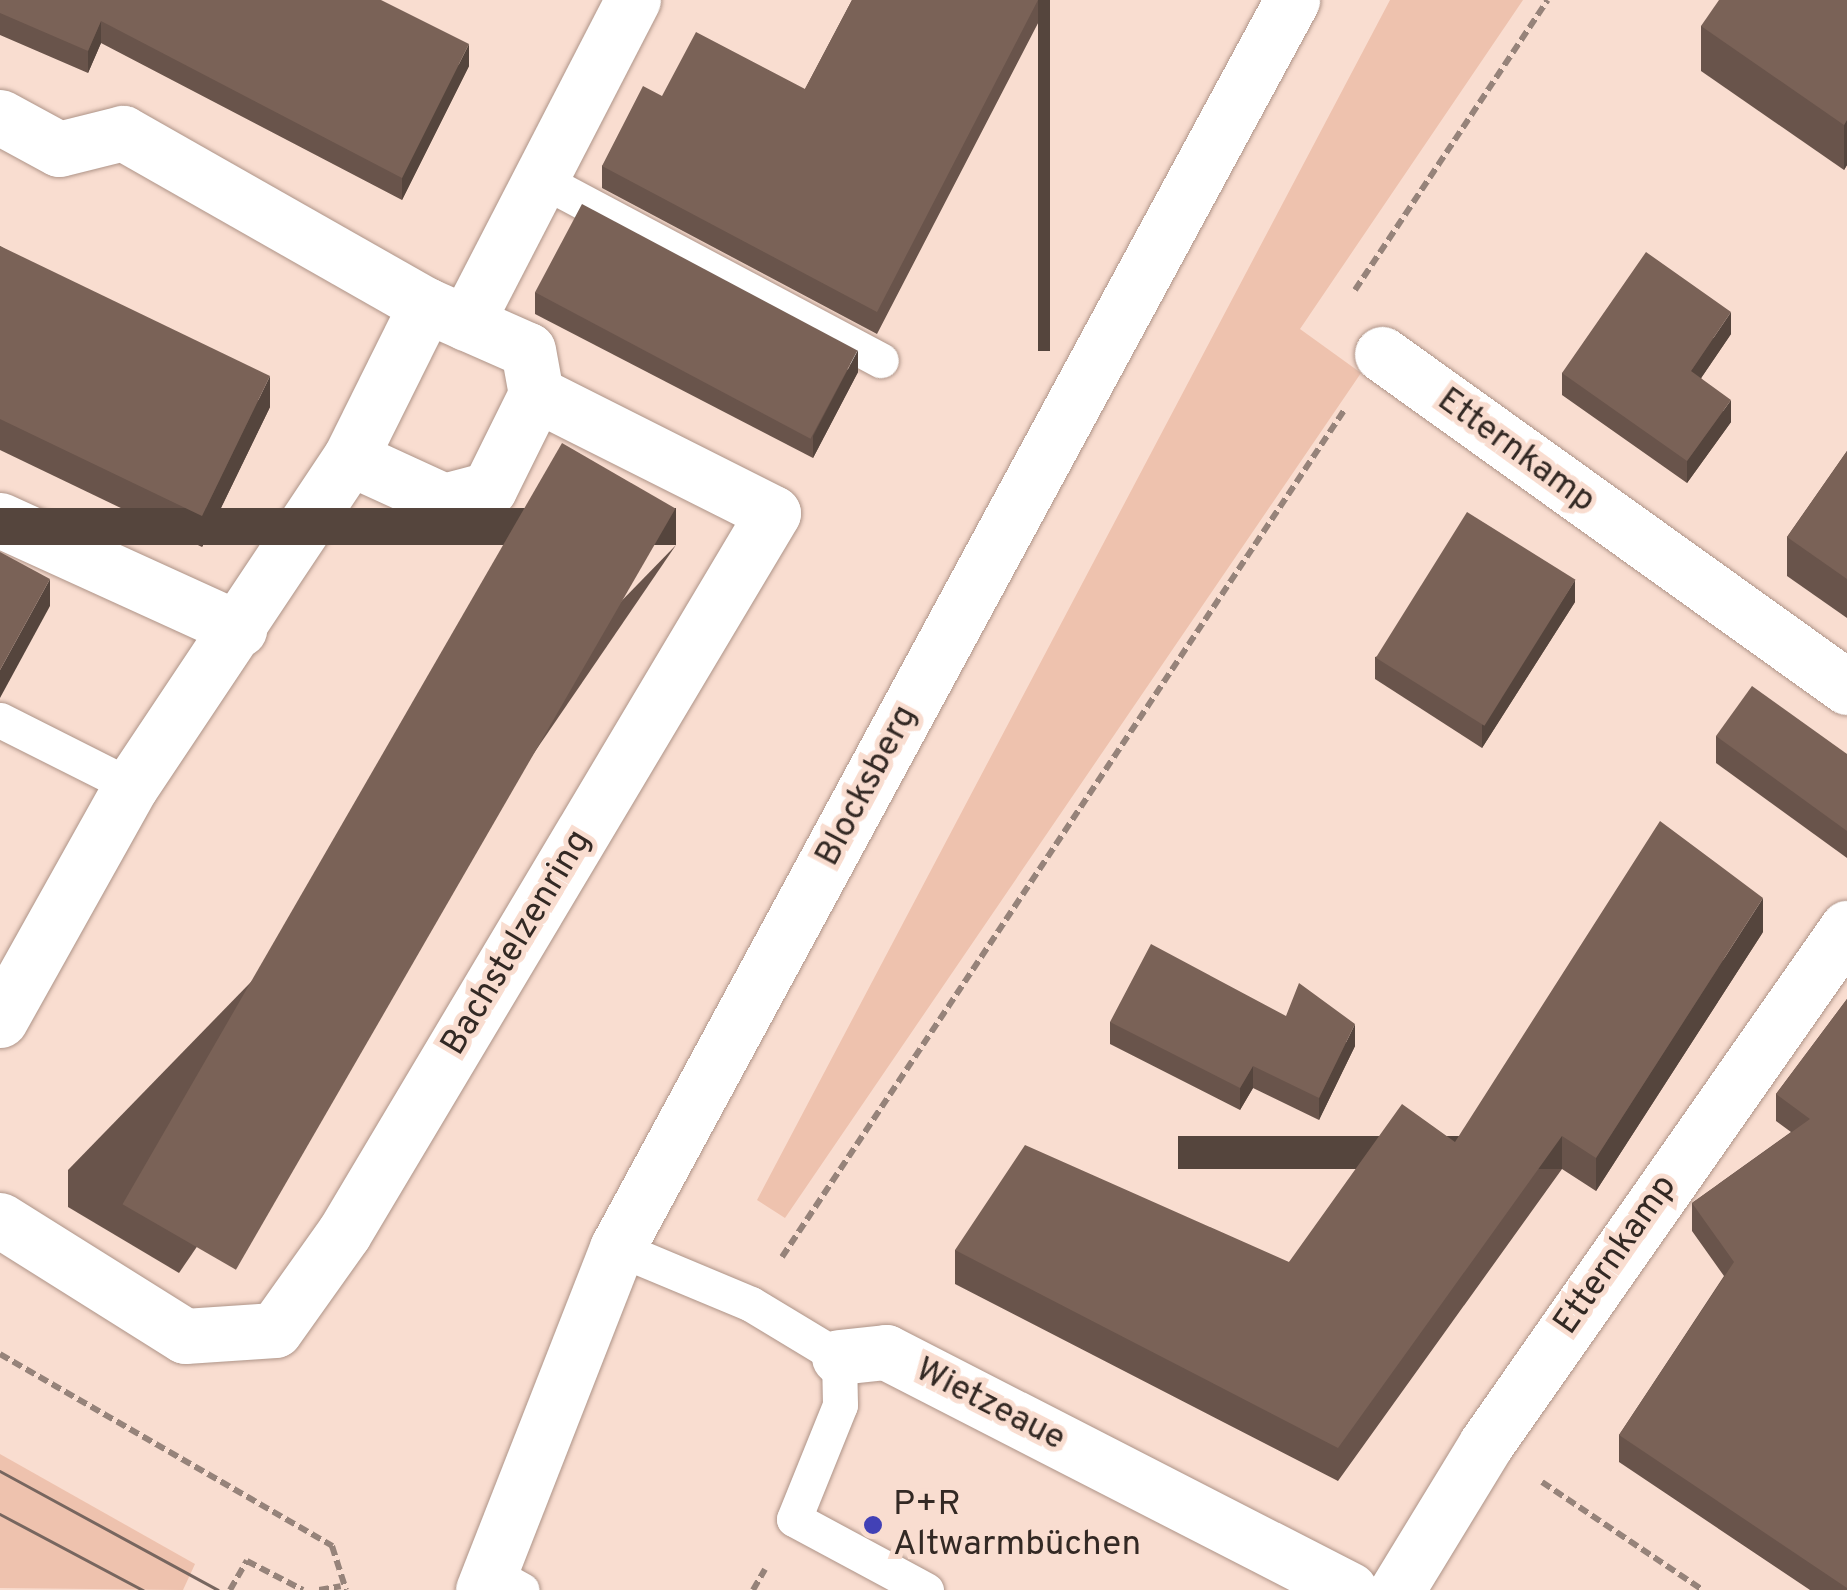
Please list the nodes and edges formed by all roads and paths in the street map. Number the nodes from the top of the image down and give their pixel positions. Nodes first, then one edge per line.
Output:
1 (633, 0) edge
2 (1292, 0) edge
3 (1548, 0) edge
4 (0, 117) edge
5 (540, 179) junction
6 (446, 314) junction
7 (1382, 354) junction
8 (881, 360) dead end
9 (536, 394) junction
10 (350, 458) junction
11 (0, 520) edge
12 (239, 628) junction
13 (1847, 687) edge
14 (0, 720) edge
15 (131, 786) junction
16 (1847, 928) edge
17 (0, 1020) edge
18 (0, 1220) edge
19 (617, 1248) junction
20 (751, 1304) junction
21 (0, 1354) edge
22 (838, 1357) junction
23 (1486, 1444) junction
24 (498, 1584) edge
25 (343, 1588) edge
26 (230, 1590) edge
27 (303, 1590) edge
28 (319, 1590) edge
29 (926, 1590) edge
30 (1350, 1590) edge
31 (1398, 1590) edge
32 (1703, 1590) edge

1 - 5 street
2 - 19 street, Blocksberg
3 - 7 path
4 - 6 street
5 - 6 street
5 - 8 lane
6 - 9 street
6 - 10 street
7 - 13 street, Etternkamp
7 - 20 path
9 - 10 street
9 - 18 street, Bachstelzenring
10 - 12 street
11 - 12 street
12 - 15 street
14 - 15 lane
15 - 17 street
16 - 23 street, Etternkamp
19 - 20 lane
19 - 24 street, Blocksberg
20 - 22 lane
21 - 25 path
22 - 29 lane
22 - 30 street, Wietzeaue
23 - 31 street, Etternkamp
23 - 32 path
25 - 28 path
26 - 27 path

